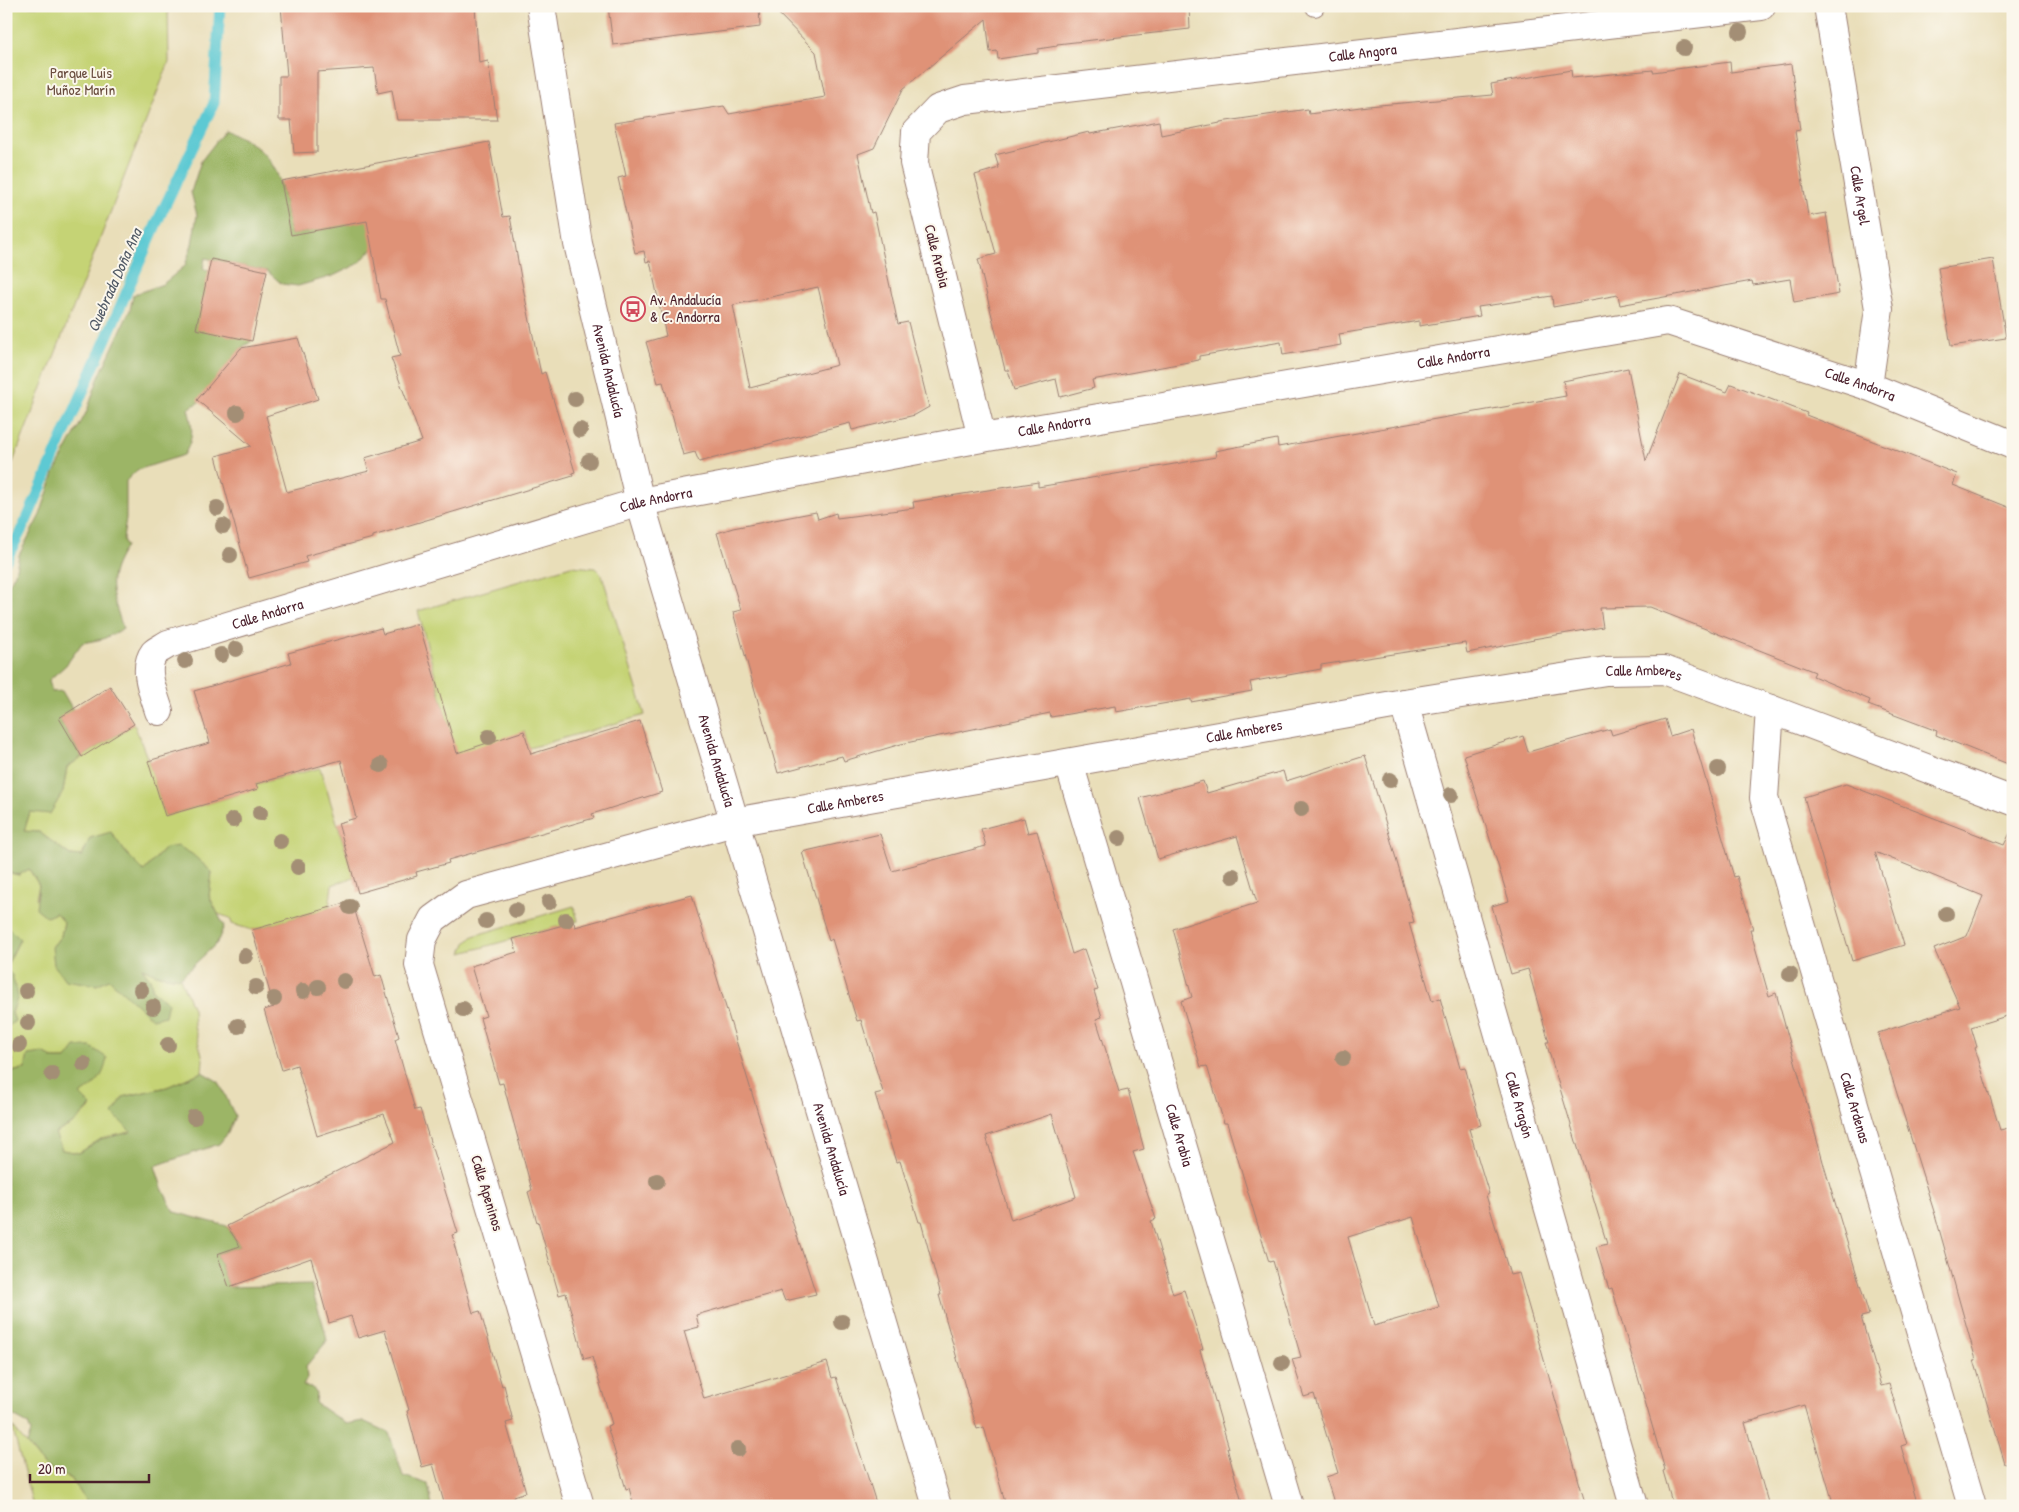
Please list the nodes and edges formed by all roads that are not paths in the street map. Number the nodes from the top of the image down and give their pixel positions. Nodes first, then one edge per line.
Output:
1 (541, 6) edge
2 (1761, 6) edge
3 (1828, 6) edge
4 (965, 100) joint
5 (1868, 386) junction
6 (982, 438) junction
7 (2013, 445) edge
8 (640, 502) junction
9 (1404, 703) junction
10 (1770, 708) junction
11 (159, 711) dead end
12 (1069, 763) junction
13 (2013, 801) edge
14 (734, 822) junction
15 (466, 895) joint
16 (580, 1506) edge
17 (937, 1506) edge
18 (1289, 1506) edge
19 (1634, 1506) edge
20 (1972, 1506) edge

1 - 8 street, Avenida Andalucía
2 - 4 street, Calle Angora
3 - 5 street, Calle Argel
4 - 6 street, Calle Arabia
5 - 6 street, Calle Andorra
5 - 7 street, Calle Andorra
6 - 8 street, Calle Andorra
8 - 11 street, Calle Andorra
8 - 14 street, Avenida Andalucía
9 - 10 street, Calle Amberes
9 - 12 street, Calle Amberes
9 - 19 street, Calle Aragón
10 - 13 street, Calle Amberes
10 - 20 street, Calle Ardenas
12 - 14 street, Calle Amberes
12 - 18 street, Calle Arabia
14 - 15 street, Calle Amberes
14 - 17 street, Avenida Andalucía
15 - 16 street, Calle Apeninos

